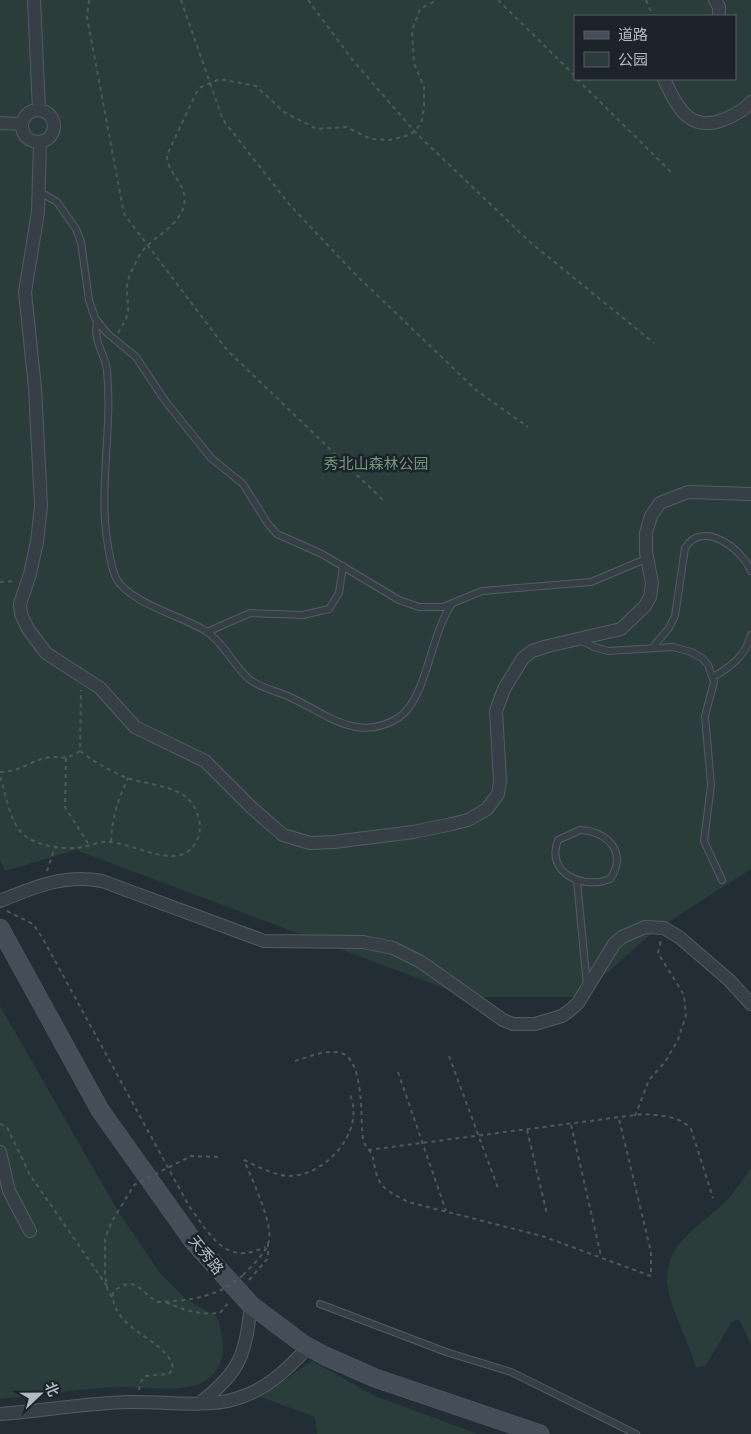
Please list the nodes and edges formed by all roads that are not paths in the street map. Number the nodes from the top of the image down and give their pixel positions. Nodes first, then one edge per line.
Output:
1 (34, 0) edge
2 (715, 0) edge
3 (719, 15) edge
4 (665, 80) edge
5 (751, 102) edge
6 (39, 110) junction
7 (0, 123) edge
8 (22, 124) junction
9 (40, 142) junction
10 (40, 192) junction
11 (97, 321) junction
12 (751, 494) edge
13 (648, 558) junction
14 (343, 566) junction
15 (751, 571) edge
16 (453, 602) junction
17 (207, 632) junction
18 (751, 635) edge
19 (579, 639) junction
20 (652, 648) junction
21 (713, 677) junction
22 (722, 880) dead end
23 (577, 881) junction
24 (0, 901) edge
25 (0, 928) edge
26 (587, 987) junction
27 (751, 1004) edge
28 (0, 1152) edge
29 (30, 1231) dead end
30 (320, 1304) dead end
31 (251, 1305) junction
32 (308, 1347) junction
33 (201, 1402) junction
34 (0, 1414) edge
35 (540, 1434) edge
36 (636, 1434) edge

1 - 6 street
2 - 3 street
4 - 5 street
6 - 8 street
6 - 9 street
7 - 8 street
8 - 9 street
9 - 10 street
10 - 11 lane
10 - 19 street
11 - 14 lane
11 - 17 lane
12 - 13 street
13 - 16 lane
13 - 19 street
14 - 16 lane
14 - 17 lane
15 - 20 lane
16 - 17 lane
18 - 21 lane
19 - 20 lane
20 - 21 lane
21 - 22 lane
23 - 23 lane
23 - 26 lane
24 - 26 street
25 - 31 main road, 天秀路
26 - 27 street
28 - 29 street
30 - 36 lane
31 - 32 main road, 天秀路
31 - 33 street
32 - 33 street
32 - 35 main road, 天秀路
33 - 34 street

